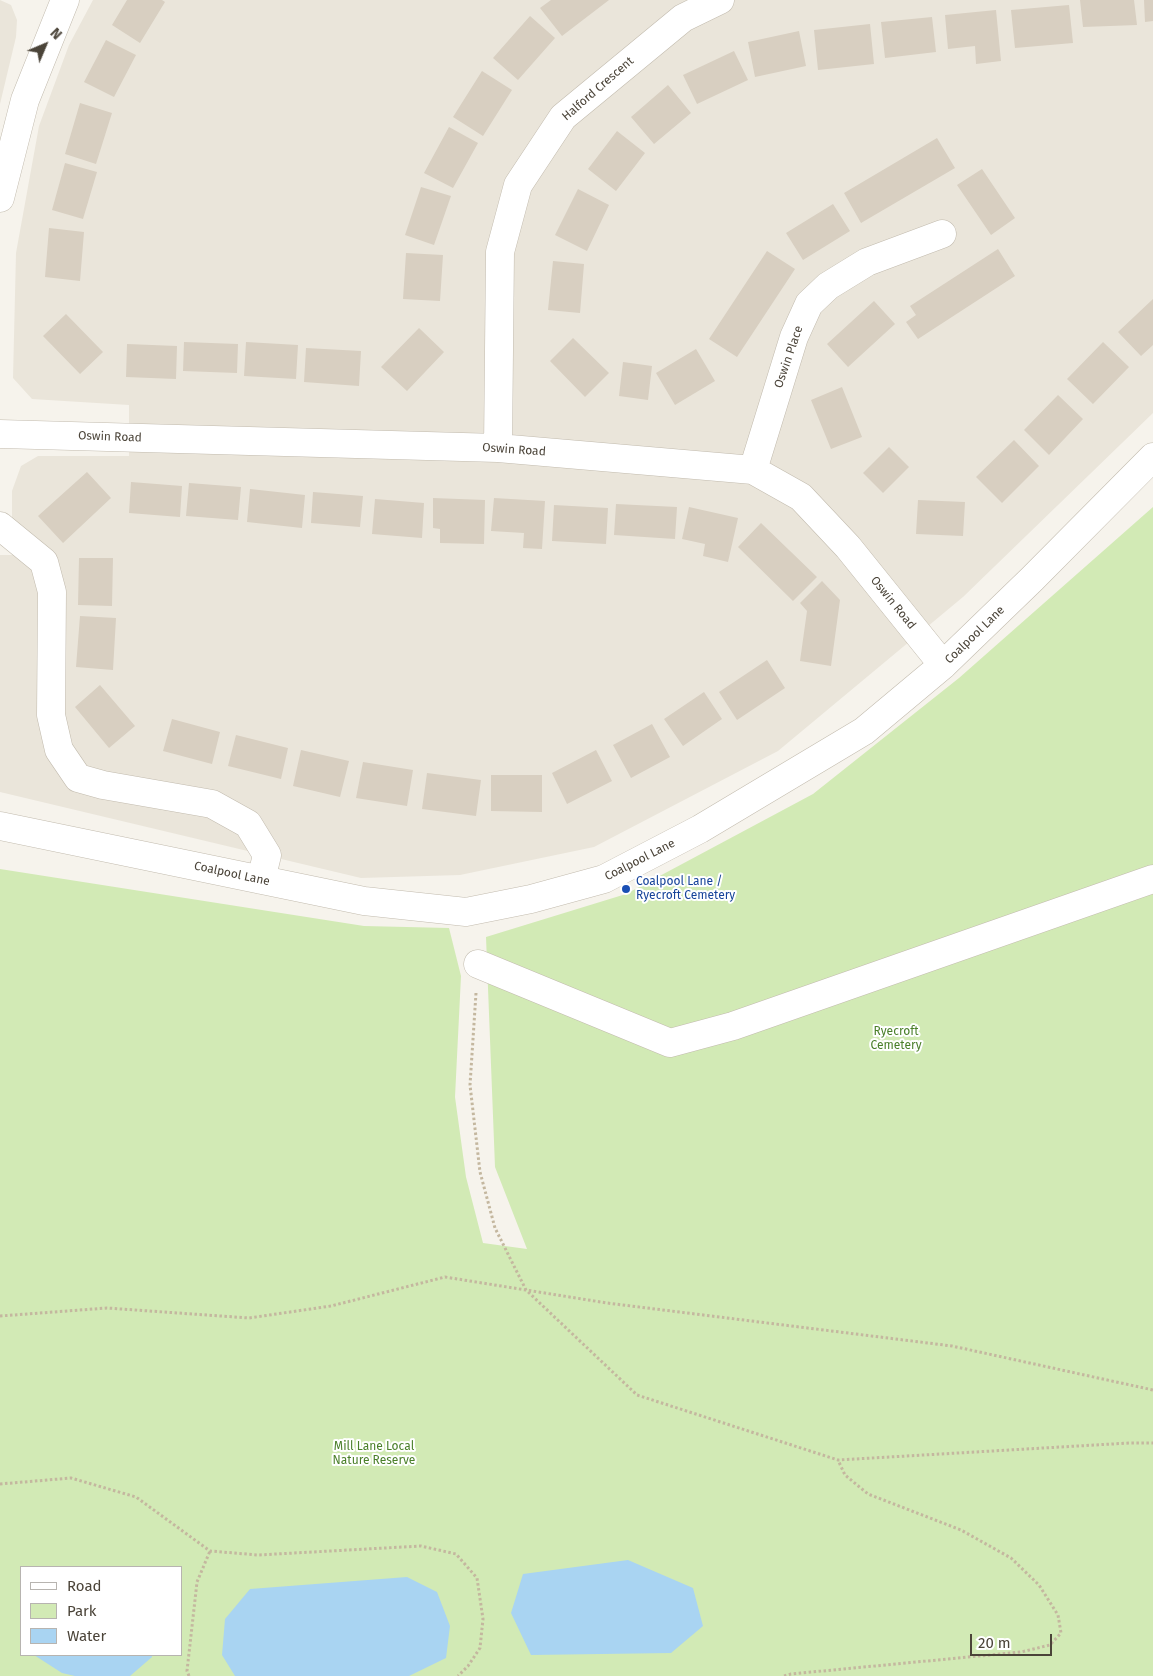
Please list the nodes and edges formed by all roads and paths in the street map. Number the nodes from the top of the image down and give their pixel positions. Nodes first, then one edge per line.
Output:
1 (720, 0) edge
2 (61, 1) edge
3 (0, 198) edge
4 (942, 234) dead end
5 (0, 434) edge
6 (498, 448) junction
7 (1153, 457) edge
8 (753, 470) junction
9 (0, 526) edge
10 (943, 665) junction
11 (0, 826) edge
12 (1153, 879) edge
13 (261, 880) junction
14 (478, 964) joint
15 (526, 1290) junction
16 (0, 1316) edge
17 (1153, 1390) edge
18 (1153, 1443) edge
19 (838, 1460) junction
20 (0, 1484) edge
21 (210, 1551) junction
22 (189, 1676) edge
23 (458, 1676) edge
24 (784, 1676) edge

1 - 6 street, Halford Crescent
2 - 3 street
4 - 8 street, Oswin Place
5 - 6 street, Oswin Road
6 - 8 street, Oswin Road
7 - 10 street, Coalpool Lane
8 - 10 street, Oswin Road
9 - 13 street
10 - 13 street, Coalpool Lane
11 - 13 street, Coalpool Lane
12 - 14 street
14 - 15 path
15 - 16 path
15 - 17 path
15 - 19 path
18 - 19 path
19 - 24 path
20 - 21 path
21 - 22 path
21 - 23 path

